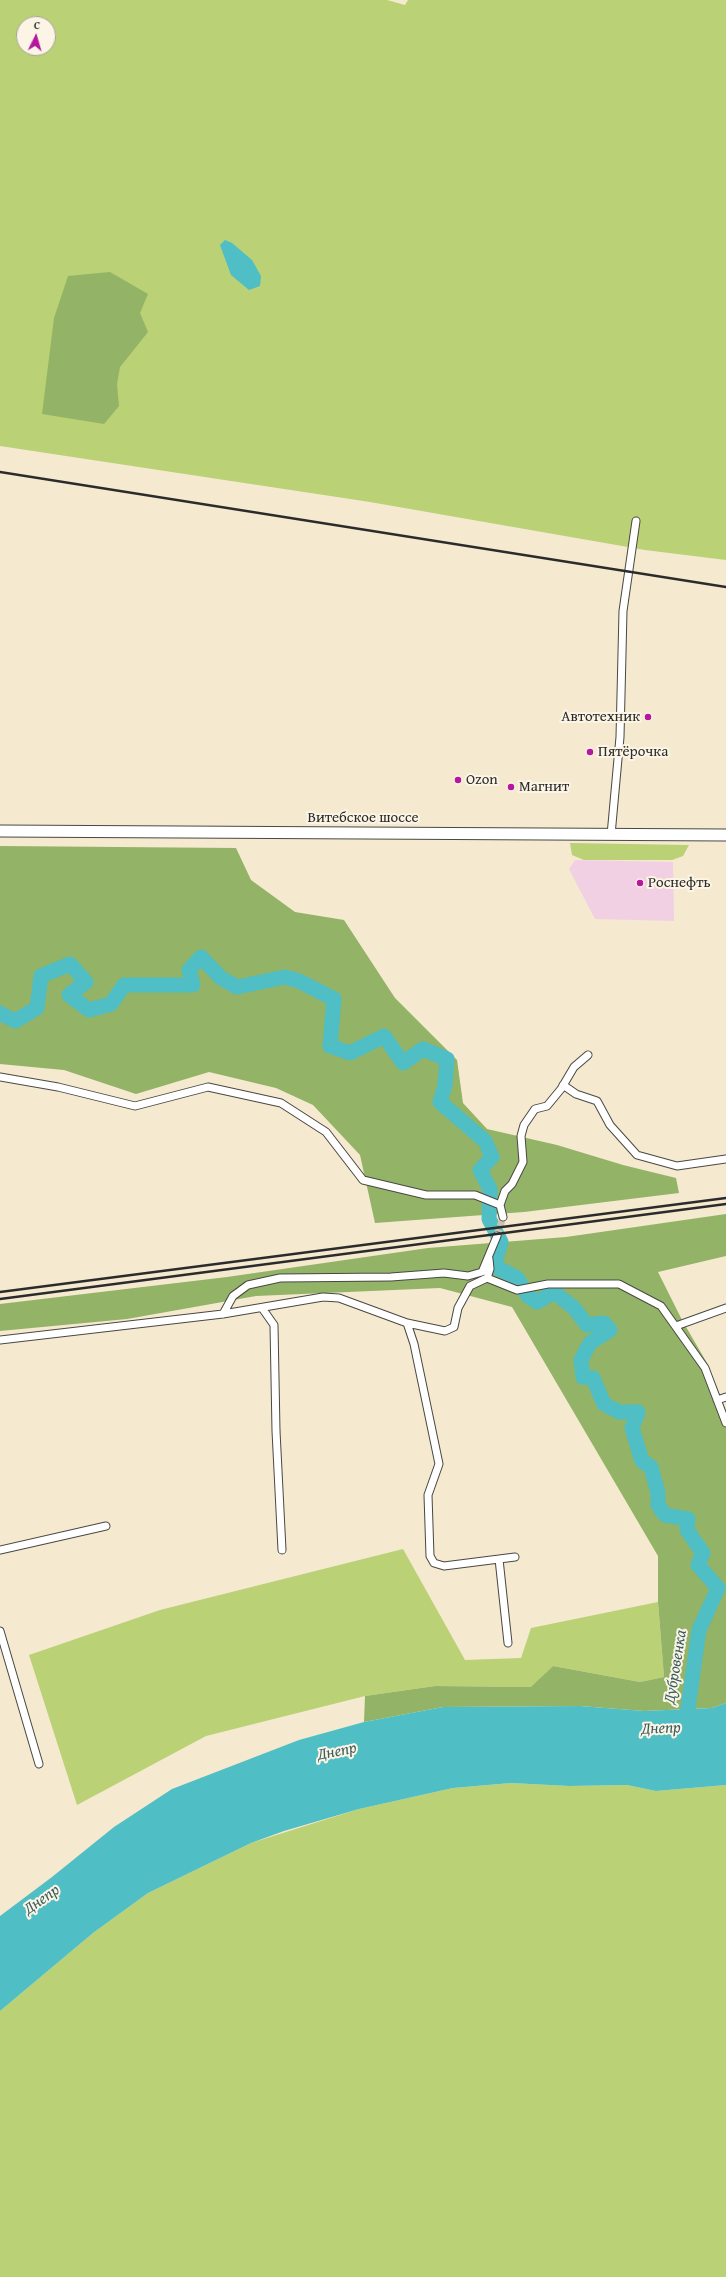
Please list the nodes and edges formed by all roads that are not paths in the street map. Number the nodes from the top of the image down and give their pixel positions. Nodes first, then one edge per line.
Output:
1 (636, 521) dead end
2 (0, 831) edge
3 (726, 834) edge
4 (611, 835) junction
5 (588, 1055) dead end
6 (0, 1077) edge
7 (563, 1085) junction
8 (726, 1159) edge
9 (500, 1205) junction
10 (503, 1217) tunnel mouth
11 (497, 1236) tunnel mouth
12 (488, 1258) junction
13 (487, 1278) junction
14 (262, 1308) junction
15 (726, 1308) edge
16 (223, 1314) junction
17 (407, 1323) junction
18 (676, 1326) junction
19 (0, 1340) edge
20 (726, 1397) edge
21 (717, 1400) junction
22 (726, 1423) edge
23 (106, 1526) dead end
24 (0, 1550) edge
25 (282, 1550) dead end
26 (515, 1557) dead end
27 (499, 1559) junction
28 (0, 1631) edge
29 (508, 1643) dead end
30 (39, 1764) dead end

1 - 4 street
2 - 4 main road, Витебское шоссе
3 - 4 main road, Витебское шоссе
5 - 7 street
6 - 9 street
7 - 8 street
7 - 9 street
9 - 10 street
11 - 12 street
12 - 13 street
12 - 16 street
13 - 17 street
13 - 18 street
14 - 16 street
14 - 17 street
14 - 25 street
15 - 18 street
16 - 19 street
17 - 27 street
18 - 21 street
20 - 21 street
21 - 22 street
23 - 24 street
26 - 27 street
27 - 29 street
28 - 30 street

